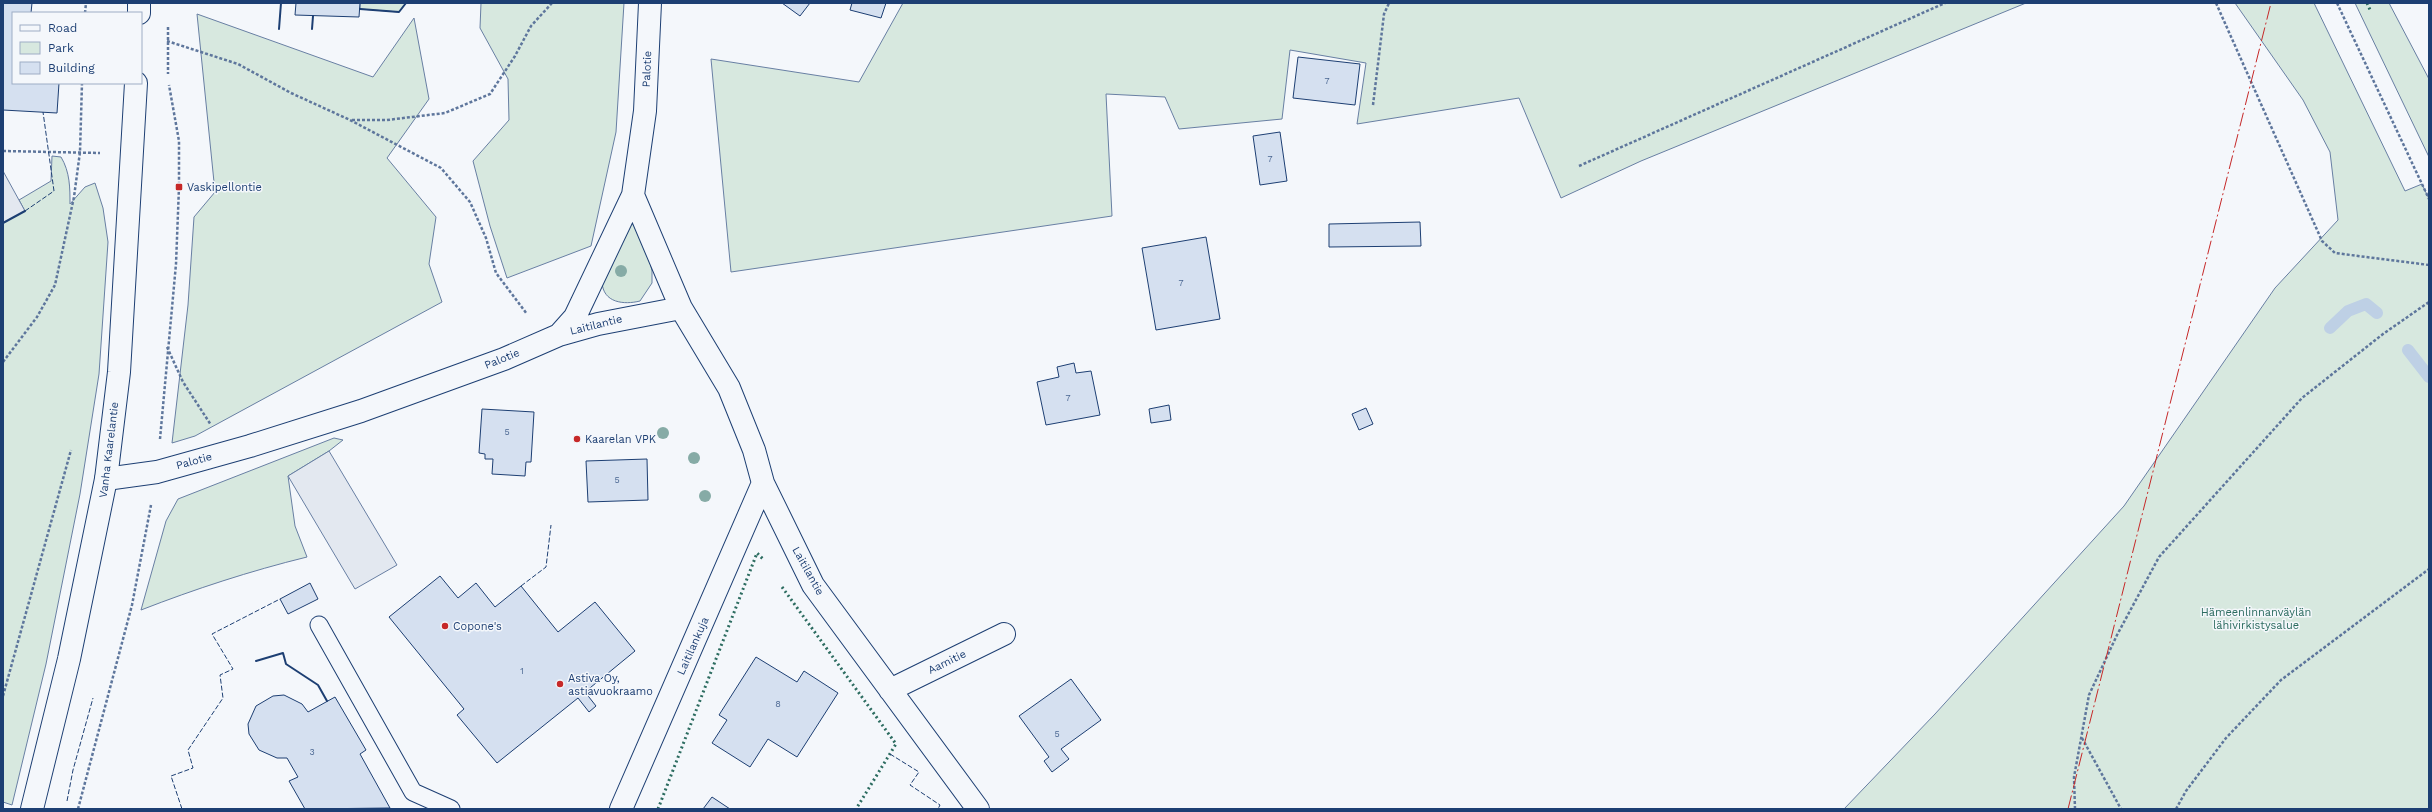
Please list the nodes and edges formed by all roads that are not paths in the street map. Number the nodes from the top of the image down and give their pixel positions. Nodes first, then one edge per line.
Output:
1 (650, 3) edge
2 (136, 84) edge
3 (633, 195) junction
4 (680, 308) junction
5 (559, 335) junction
6 (106, 479) junction
7 (763, 483) junction
8 (319, 625) dead end
9 (1004, 634) dead end
10 (890, 690) junction
11 (32, 809) edge
12 (452, 809) edge
13 (621, 809) edge
14 (978, 809) edge

1 - 3 street, Palotie
2 - 6 street, Vanha Kaarelantie
3 - 4 street, Laitilantie
3 - 5 street, Palotie
4 - 5 street, Laitilantie
4 - 7 street, Laitilantie
5 - 6 street, Palotie
6 - 11 street, Vanha Kaarelantie
7 - 10 street, Laitilantie
7 - 13 street, Laitilankuja
8 - 12 lane
9 - 10 street, Aamitie
10 - 14 street, Laitilantie

